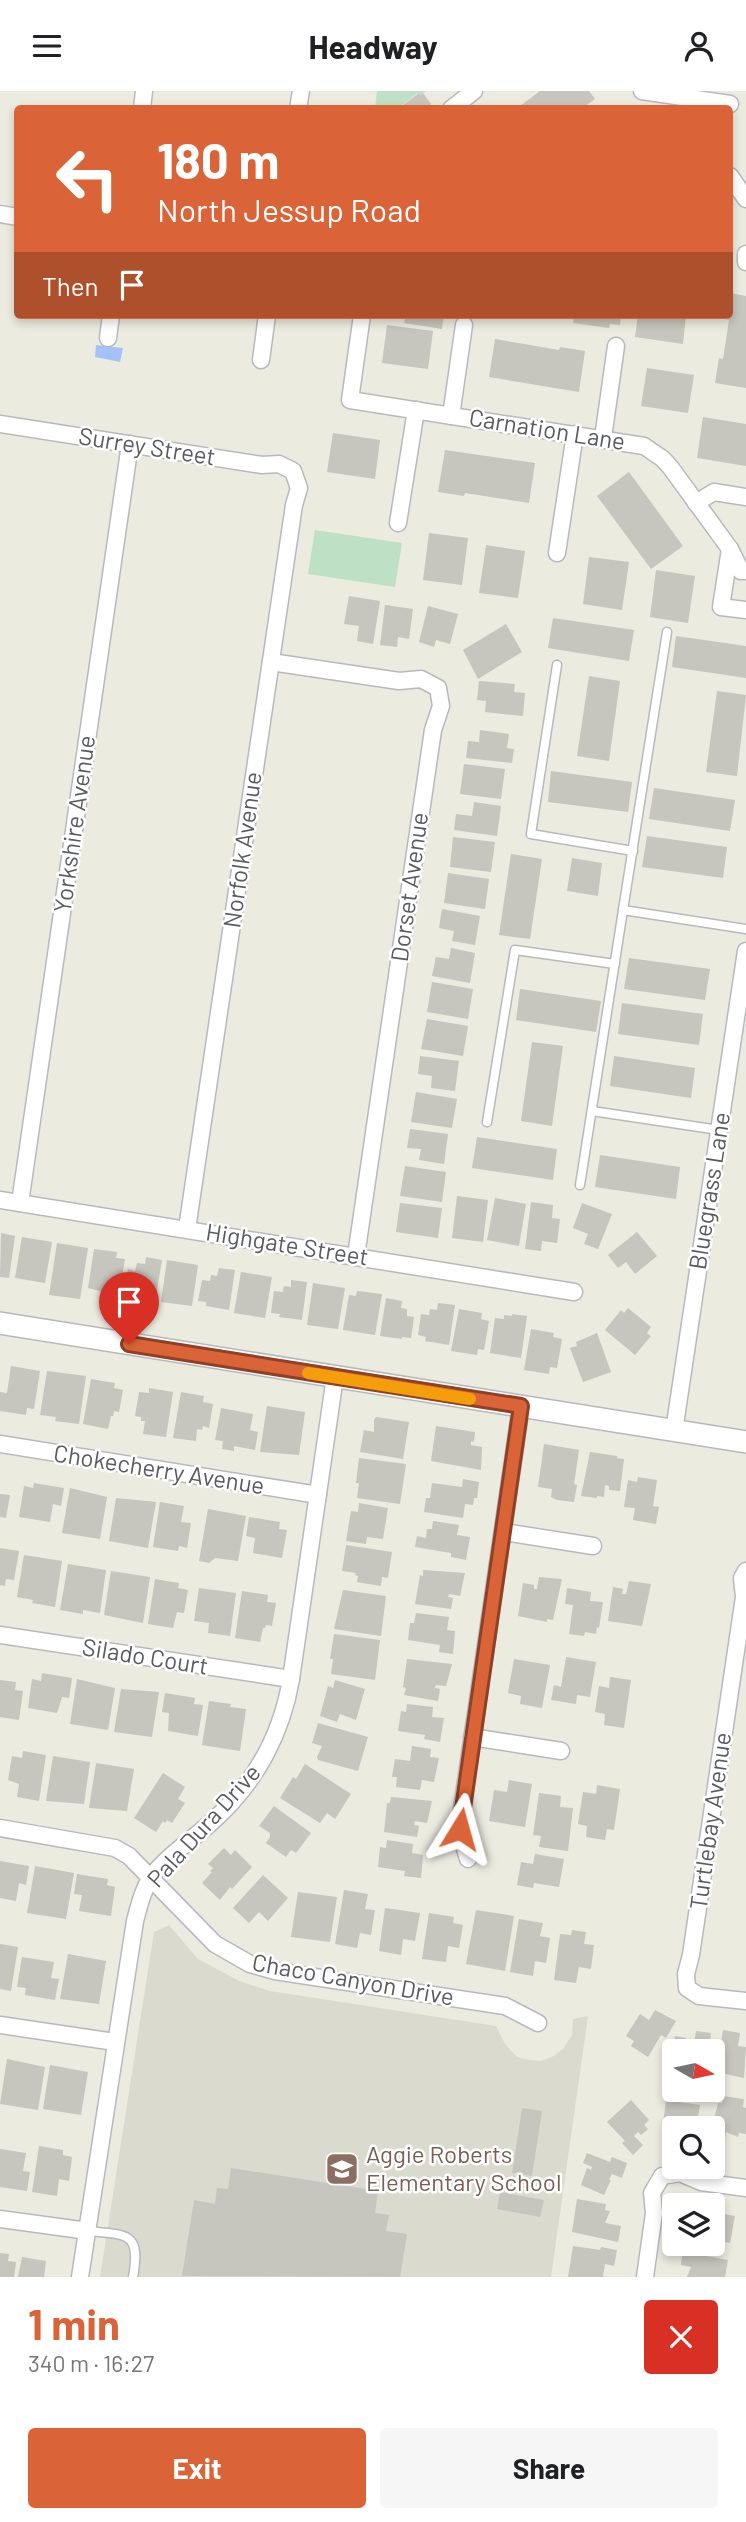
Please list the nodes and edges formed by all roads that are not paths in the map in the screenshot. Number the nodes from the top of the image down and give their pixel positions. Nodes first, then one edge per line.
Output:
1 (474, 91) edge
2 (642, 91) edge
3 (731, 101) edge
4 (456, 105) edge
5 (733, 180) edge
6 (746, 199) edge
7 (746, 254) edge
8 (746, 262) edge
9 (110, 319) edge
10 (266, 319) edge
11 (361, 319) edge
12 (464, 324) dead end
13 (108, 338) dead end
14 (616, 347) dead end
15 (261, 360) dead end
16 (416, 410) junction
17 (451, 416) junction
18 (0, 424) edge
19 (575, 434) junction
20 (603, 438) junction
21 (130, 444) junction
22 (293, 471) joint
23 (746, 497) edge
24 (696, 503) junction
25 (398, 523) dead end
26 (737, 551) edge
27 (557, 553) dead end
28 (746, 571) edge
29 (746, 610) edge
30 (667, 632) dead end
31 (271, 662) junction
32 (557, 665) dead end
33 (633, 851) junction
34 (623, 910) junction
35 (746, 929) edge
36 (746, 951) edge
37 (615, 964) junction
38 (592, 1111) junction
39 (487, 1122) dead end
40 (719, 1130) junction
41 (580, 1185) dead end
42 (0, 1200) edge
43 (20, 1203) junction
44 (187, 1229) junction
45 (356, 1256) junction
46 (573, 1292) dead end
47 (0, 1323) edge
48 (335, 1377) junction
49 (521, 1406) junction
50 (674, 1431) junction
51 (746, 1442) edge
52 (0, 1444) edge
53 (318, 1495) junction
54 (504, 1532) junction
55 (593, 1546) dead end
56 (746, 1571) edge
57 (0, 1635) edge
58 (291, 1679) junction
59 (472, 1737) junction
60 (561, 1751) dead end
61 (0, 1828) edge
62 (468, 1859) dead end
63 (151, 1878) junction
64 (746, 2001) edge
65 (538, 2023) dead end
66 (0, 2025) edge
67 (115, 2042) junction
68 (746, 2188) edge
69 (0, 2219) edge
70 (88, 2231) junction
71 (80, 2277) edge
72 (133, 2277) edge
73 (645, 2277) edge

1 - 4 street
2 - 3 street
5 - 6 street
7 - 8 street
9 - 13 street
10 - 15 street
11 - 16 street, Carnation Lane
12 - 17 street
14 - 20 street
16 - 17 street, Carnation Lane
16 - 25 street
17 - 19 street, Carnation Lane
18 - 21 street, Surrey Street
19 - 20 street, Carnation Lane
19 - 27 street
20 - 24 street, Carnation Lane
21 - 22 street, Surrey Street
21 - 43 street, Yorkshire Avenue
22 - 31 street, Norfolk Avenue
23 - 24 street
24 - 26 street, Carnation Lane
26 - 28 street, Carnation Lane
26 - 29 street
30 - 33 lane
31 - 44 street, Norfolk Avenue
31 - 45 street, Dorset Avenue
32 - 33 lane
33 - 34 lane
34 - 35 lane
34 - 37 lane
36 - 40 street, Bluegrass Lane
37 - 38 lane
37 - 39 lane
38 - 40 lane
38 - 41 lane
40 - 50 street, Bluegrass Lane
42 - 43 street, Highgate Street
43 - 44 street, Highgate Street
44 - 45 street, Highgate Street
45 - 46 street, Highgate Street
47 - 48 street
48 - 49 street
48 - 53 street, Pala Dura Drive
49 - 50 street
49 - 54 street
50 - 51 street
52 - 53 street, Chokecherry Avenue
53 - 58 street, Pala Dura Drive
54 - 55 street
54 - 59 street
56 - 64 street, Turtlebay Avenue
57 - 58 street, Silado Court
58 - 63 street, Pala Dura Drive
59 - 60 street
59 - 62 street
61 - 63 street, Chaco Canyon Drive
63 - 65 street, Chaco Canyon Drive
63 - 67 street, Pala Dura Drive
66 - 67 street
67 - 70 street, Pala Dura Drive
68 - 73 street
69 - 70 street
70 - 71 street, Pala Dura Drive
70 - 72 lane

